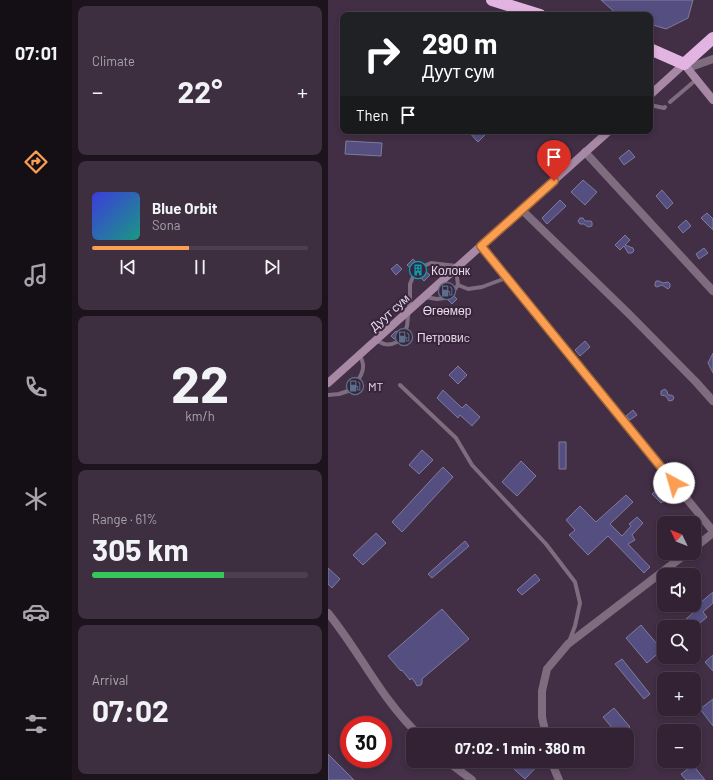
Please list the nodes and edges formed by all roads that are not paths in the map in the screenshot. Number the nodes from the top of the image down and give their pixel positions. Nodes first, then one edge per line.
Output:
1 (492, 0) edge
2 (530, 12) edge
3 (713, 38) edge
4 (653, 50) edge
5 (713, 59) edge
6 (686, 66) junction
7 (697, 79) junction
8 (653, 93) edge
9 (713, 100) edge
10 (670, 102) dead end
11 (653, 106) edge
12 (666, 107) dead end
13 (606, 134) edge
14 (586, 152) junction
15 (522, 210) junction
16 (481, 246) junction
17 (421, 267) dead end
18 (458, 267) junction
19 (415, 272) dead end
20 (506, 278) junction
21 (458, 285) junction
22 (713, 292) edge
23 (452, 293) dead end
24 (425, 296) junction
25 (446, 298) dead end
26 (408, 311) junction
27 (402, 337) dead end
28 (376, 340) junction
29 (397, 342) dead end
30 (360, 354) junction
31 (328, 383) edge
32 (400, 385) dead end
33 (353, 386) dead end
34 (348, 391) dead end
35 (328, 395) edge
36 (713, 401) edge
37 (713, 532) edge
38 (701, 542) edge
39 (678, 560) edge
40 (328, 613) edge
41 (568, 644) junction
42 (412, 728) edge
43 (544, 728) edge
44 (456, 768) edge
45 (554, 768) edge
46 (472, 780) edge
47 (558, 780) edge

1 - 2 highway
3 - 6 highway
4 - 6 highway
5 - 6 street
6 - 7 main road
6 - 8 main road
7 - 9 main road
7 - 10 lane
11 - 12 lane
13 - 14 main road, Дуут сум
14 - 15 main road, Дуут сум
14 - 22 street
15 - 16 main road, Дуут сум
15 - 36 street
16 - 18 main road, Дуут сум
16 - 20 street
17 - 18 lane
18 - 21 lane
18 - 24 main road, Дуут сум
19 - 26 lane
20 - 21 lane
20 - 37 street
21 - 23 lane
24 - 25 lane
24 - 26 main road, Дуут сум
26 - 27 lane
26 - 28 main road, Дуут сум
28 - 29 lane
28 - 30 main road, Дуут сум
30 - 31 main road, Дуут сум
30 - 33 lane
32 - 41 lane
34 - 35 lane
37 - 38 street
39 - 41 street
40 - 42 street
41 - 43 street
44 - 46 street
45 - 47 street

